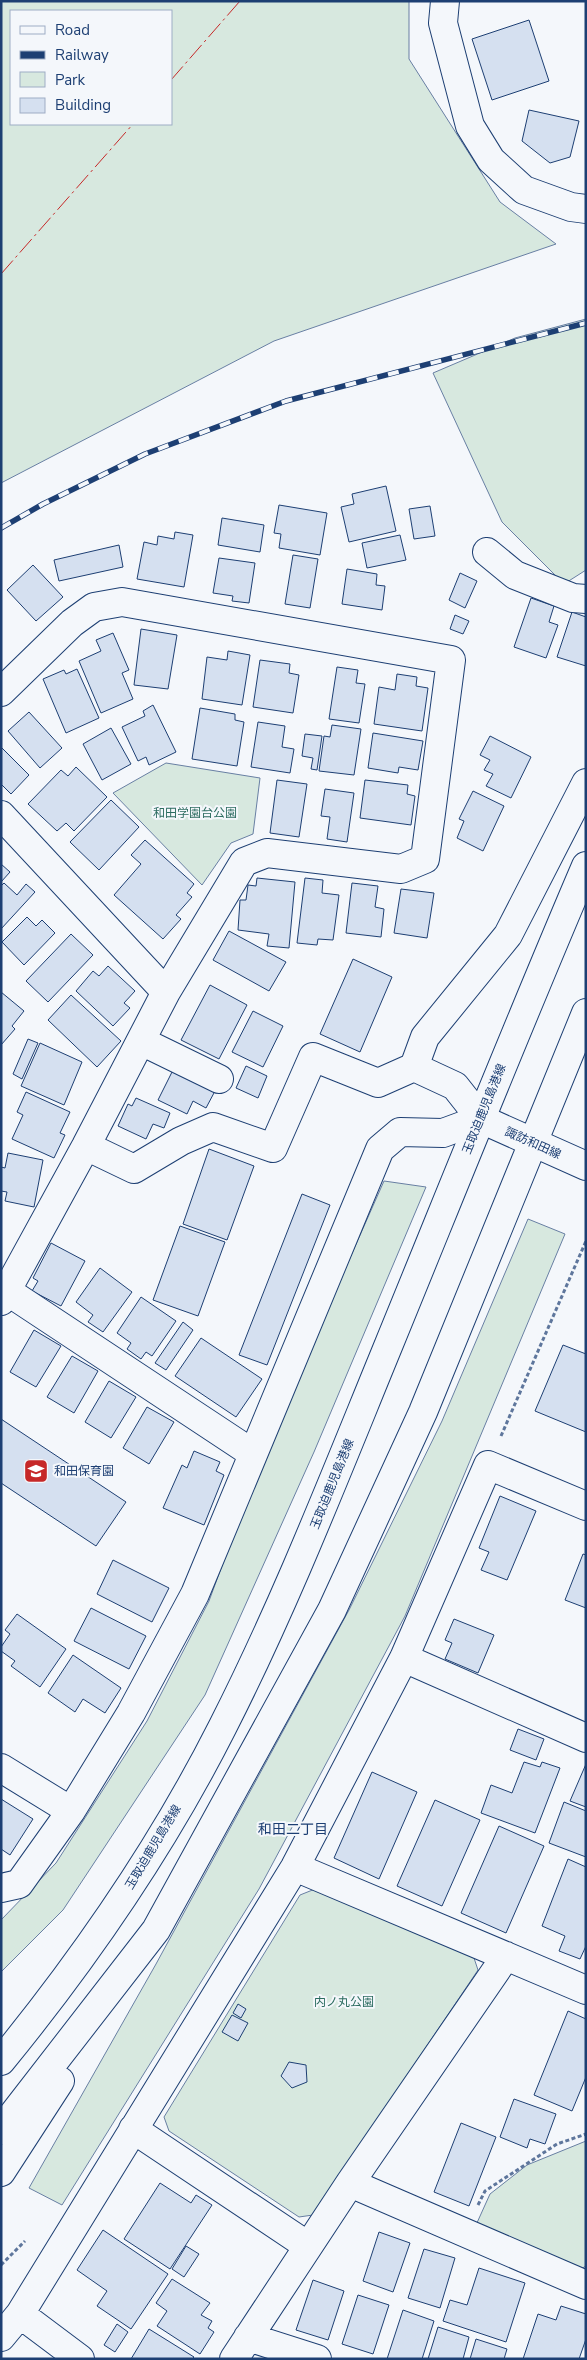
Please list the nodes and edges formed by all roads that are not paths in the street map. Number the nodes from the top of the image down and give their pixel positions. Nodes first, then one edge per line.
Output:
1 (445, 1) edge
2 (586, 209) edge
3 (487, 552) dead end
4 (586, 599) edge
5 (1, 692) edge
6 (586, 783) edge
7 (1, 815) edge
8 (586, 866) edge
9 (166, 992) junction
10 (586, 1013) edge
11 (141, 1040) junction
12 (414, 1067) junction
13 (219, 1079) dead end
14 (480, 1119) junction
15 (532, 1143) junction
16 (86, 1146) junction
17 (586, 1166) edge
18 (4, 1296) edge
19 (252, 1453) junction
20 (586, 1506) edge
21 (404, 1658) junction
22 (586, 1738) edge
23 (1, 1768) edge
24 (71, 1811) junction
25 (295, 1867) junction
26 (7, 1891) edge
27 (156, 1930) junction
28 (506, 1956) junction
29 (586, 1990) edge
30 (44, 2008) junction
31 (1, 2044) edge
32 (1, 2061) edge
33 (133, 2129) junction
34 (1, 2130) edge
35 (1, 2172) edge
36 (350, 2183) junction
37 (308, 2246) junction
38 (586, 2285) edge
39 (20, 2314) junction
40 (1, 2337) edge
41 (241, 2348) edge
42 (80, 2359) edge
43 (317, 2359) edge

1 - 2 street
3 - 4 street
5 - 9 street
6 - 12 street
7 - 9 street
8 - 14 street, 玉取迫鹿児島港線
9 - 11 street
10 - 15 street
11 - 13 street
11 - 16 street
12 - 14 street
12 - 16 street
14 - 15 street, 諏訪和田線
14 - 19 street
14 - 30 street, 玉取迫鹿児島港線
15 - 17 street, 諏訪和田線
15 - 27 street
16 - 18 street
18 - 19 street
19 - 24 street
20 - 21 street
21 - 22 street
21 - 25 street
23 - 24 street
24 - 26 street
25 - 28 street
25 - 33 street
27 - 34 street
27 - 35 street
28 - 29 street
28 - 36 street
30 - 31 street
30 - 32 street, 玉取迫鹿児島港線
33 - 37 street
33 - 39 street
36 - 37 street
36 - 38 street
37 - 41 street
39 - 40 street
39 - 42 street
41 - 43 street

